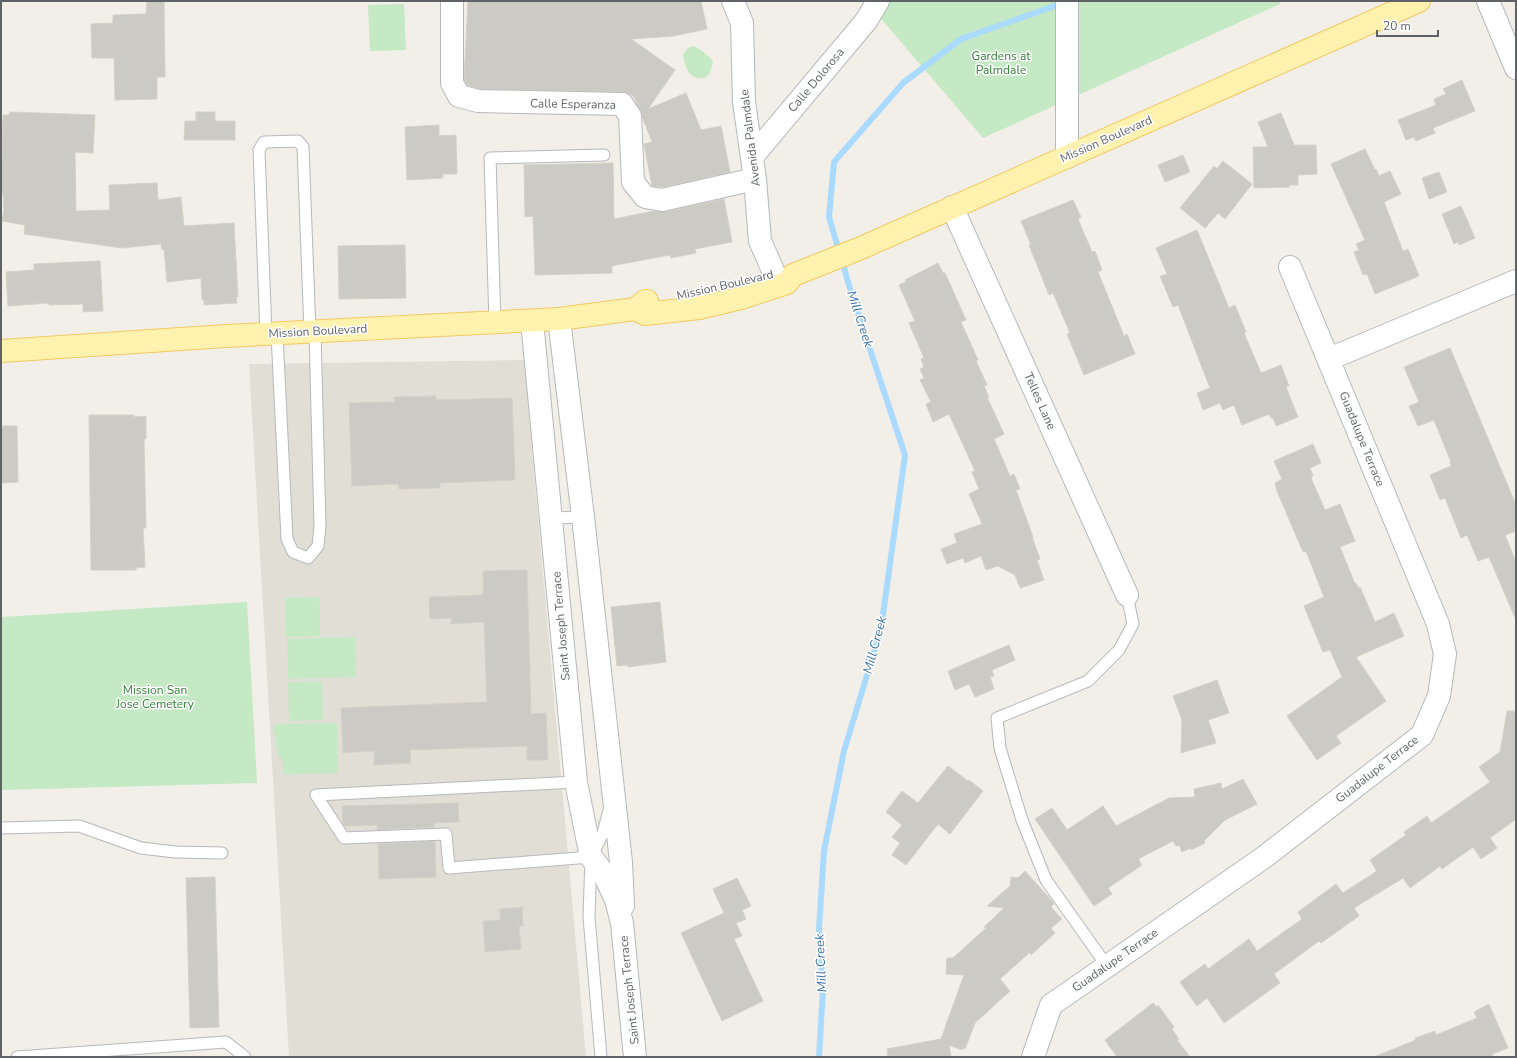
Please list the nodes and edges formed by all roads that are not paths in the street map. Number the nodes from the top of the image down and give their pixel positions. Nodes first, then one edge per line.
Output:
1 (452, 1) edge
2 (733, 1) edge
3 (878, 1) edge
4 (1419, 1) edge
5 (1488, 1) edge
6 (1067, 6) edge
7 (1516, 68) edge
8 (604, 155) dead end
9 (752, 157) junction
10 (1067, 157) junction
11 (755, 179) junction
12 (952, 207) junction
13 (1290, 267) dead end
14 (783, 274) junction
15 (1516, 281) edge
16 (559, 319) junction
17 (532, 321) junction
18 (494, 322) junction
19 (313, 332) junction
20 (272, 334) junction
21 (1, 351) edge
22 (1329, 360) junction
23 (583, 517) junction
24 (551, 518) junction
25 (1127, 595) joint
26 (576, 782) junction
27 (614, 792) junction
28 (1, 828) edge
29 (222, 853) dead end
30 (591, 857) junction
31 (622, 923) junction
32 (1107, 966) junction
33 (18, 1057) edge
34 (245, 1057) edge
35 (601, 1057) edge
36 (635, 1057) edge
37 (1033, 1057) edge

1 - 11 street, Calle Esperanza
2 - 9 street, Avenida Palmdale
3 - 9 street, Calle Dolorosa
4 - 10 main road, Mission Boulevard
5 - 7 street
6 - 10 street
8 - 18 lane
9 - 11 street, Avenida Palmdale
10 - 12 main road, Mission Boulevard
11 - 14 street, Avenida Palmdale
12 - 14 main road, Mission Boulevard
12 - 25 street, Telles Lane
13 - 22 street, Guadalupe Terrace
14 - 16 main road, Mission Boulevard
15 - 22 street
16 - 17 main road, Mission Boulevard
16 - 23 street, Saint Joseph Terrace
17 - 18 main road, Mission Boulevard
17 - 24 street, Saint Joseph Terrace
18 - 19 main road, Mission Boulevard
19 - 20 main road, Mission Boulevard
19 - 20 lane
19 - 20 lane
20 - 21 main road, Mission Boulevard
22 - 32 street, Guadalupe Terrace
23 - 24 lane
23 - 27 street, Saint Joseph Terrace
24 - 26 street, Saint Joseph Terrace
25 - 32 lane
26 - 30 street, Saint Joseph Terrace
26 - 30 lane
27 - 30 lane
27 - 31 street, Saint Joseph Terrace
28 - 29 lane
30 - 31 street, Saint Joseph Terrace
30 - 35 lane
31 - 36 street, Saint Joseph Terrace
32 - 37 street, Guadalupe Terrace
33 - 34 lane

